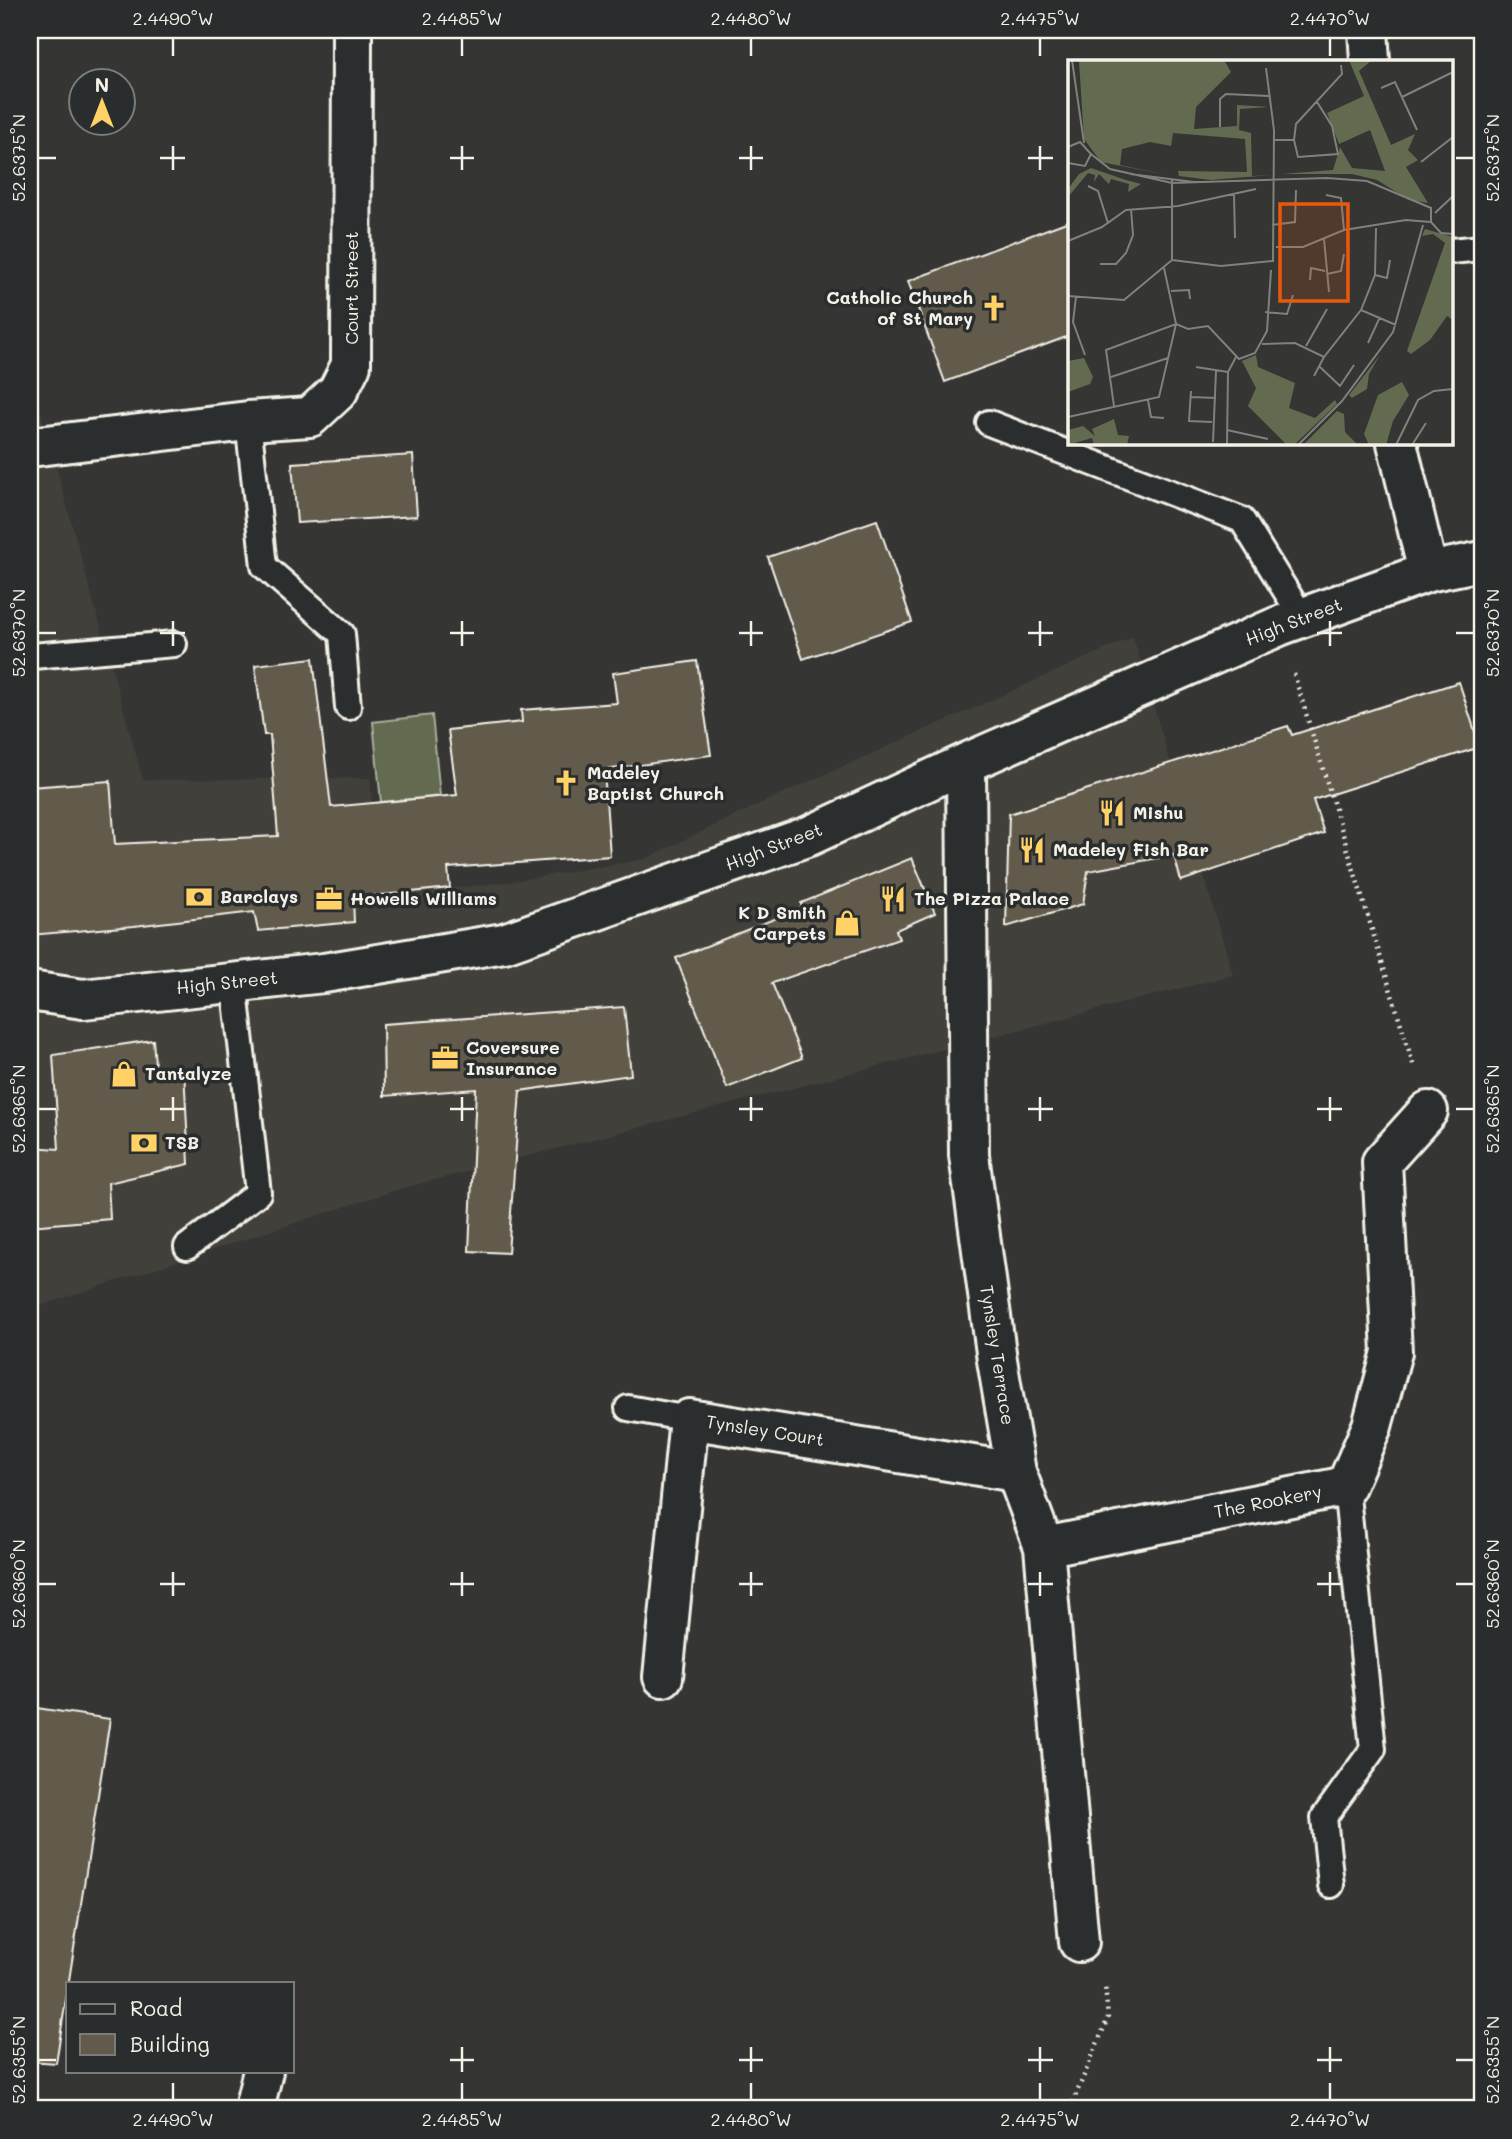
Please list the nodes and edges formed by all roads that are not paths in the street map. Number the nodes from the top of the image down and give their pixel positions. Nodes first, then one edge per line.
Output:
1 (352, 30) edge
2 (1368, 30) edge
3 (1370, 60) edge
4 (1482, 248) edge
5 (1452, 251) edge
6 (248, 421) junction
7 (989, 423) dead end
8 (1397, 444) edge
9 (30, 447) edge
10 (1482, 561) edge
11 (1428, 572) junction
12 (1291, 622) junction
13 (174, 644) dead end
14 (30, 654) edge
15 (348, 707) dead end
16 (966, 763) junction
17 (234, 982) junction
18 (30, 991) edge
19 (1428, 1111) road end
20 (187, 1247) dead end
21 (628, 1408) dead end
22 (689, 1419) junction
23 (1016, 1472) junction
24 (1346, 1486) junction
25 (1044, 1547) junction
26 (663, 1677) dead end
27 (1331, 1885) dead end
28 (1079, 1942) road end
29 (263, 2072) edge
30 (254, 2109) edge

1 - 6 street, Court Street
2 - 3 street
4 - 5 lane
6 - 9 street, Court Street
6 - 15 lane
7 - 12 lane
8 - 11 street
10 - 11 street, High Street
11 - 12 street, High Street
12 - 16 street, High Street
13 - 14 lane
16 - 17 street, High Street
16 - 23 street, Tynsley Terrace
17 - 18 street, High Street
17 - 20 lane
19 - 24 street, The Rookery
21 - 22 lane
22 - 23 street, Tynsley Court
22 - 26 street, Tynsley Court
23 - 25 street, Tynsley Terrace
24 - 25 street, The Rookery
24 - 27 lane
25 - 28 street, Tynsley Terrace
29 - 30 street

